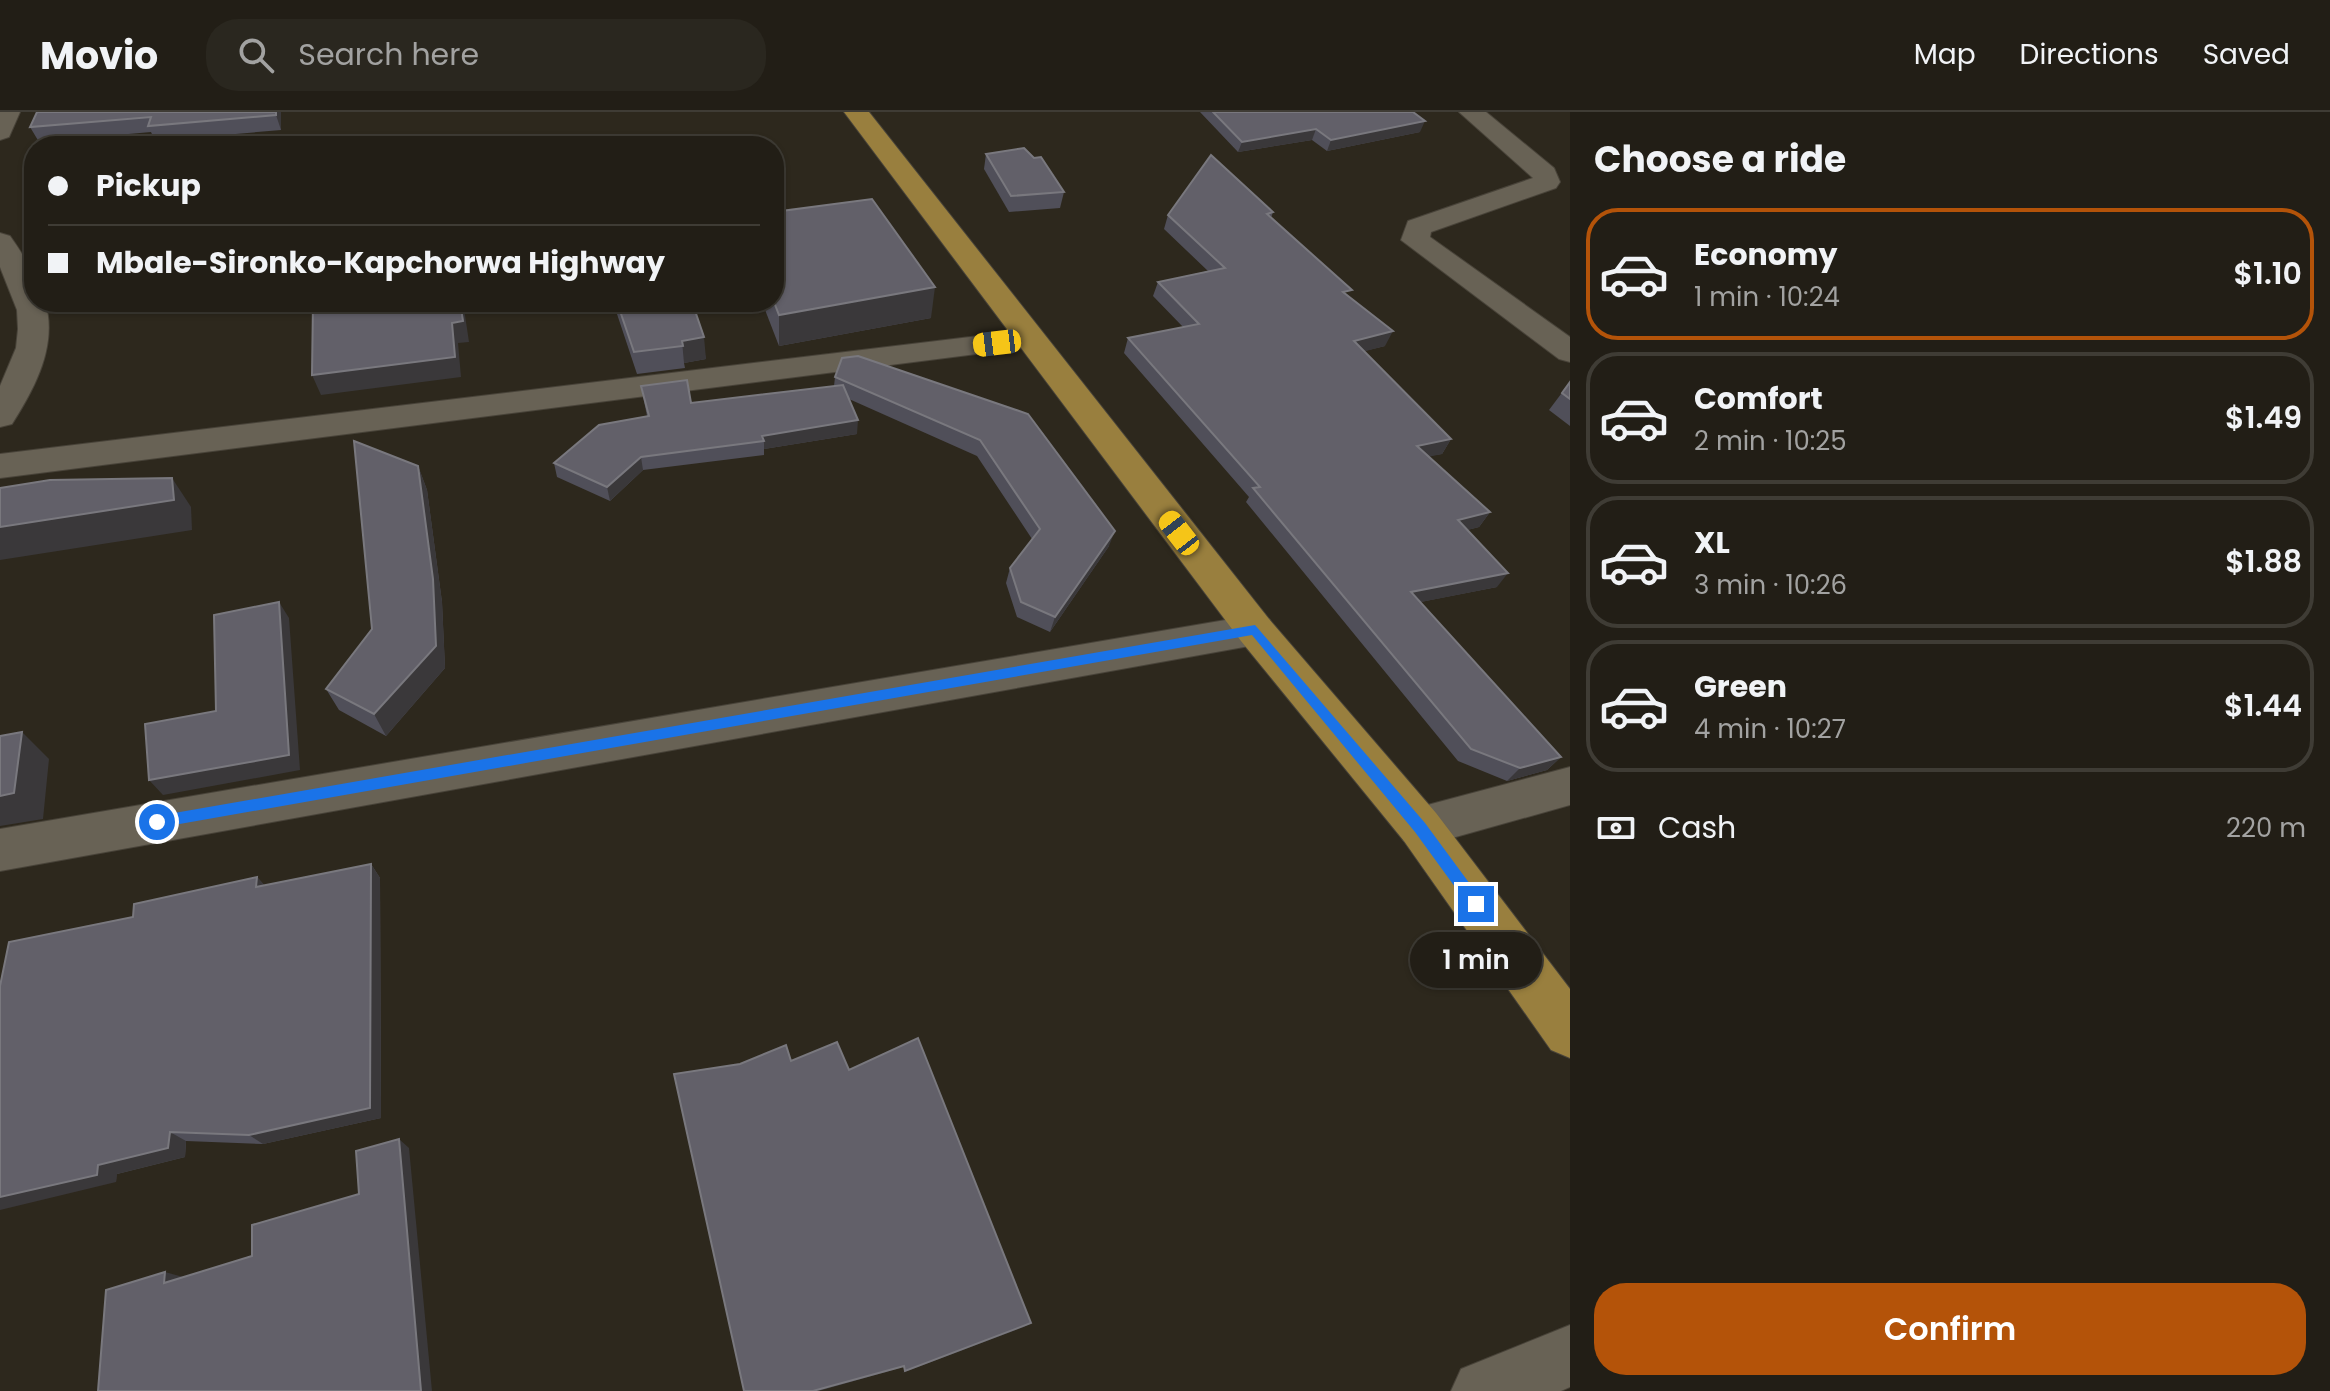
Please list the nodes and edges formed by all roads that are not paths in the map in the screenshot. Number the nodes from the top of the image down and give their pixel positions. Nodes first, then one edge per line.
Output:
1 (8, 112) edge
2 (856, 112) edge
3 (1471, 112) edge
4 (0, 132) edge
5 (0, 242) edge
6 (24, 285) edge
7 (33, 312) edge
8 (1028, 339) junction
9 (1570, 352) edge
10 (0, 416) edge
11 (0, 466) edge
12 (1255, 630) junction
13 (1570, 786) edge
14 (1420, 827) junction
15 (0, 850) edge
16 (1570, 1032) edge
17 (1570, 1356) edge
18 (1483, 1391) edge

1 - 4 street
2 - 8 main road
3 - 9 street
5 - 6 street
7 - 10 street
8 - 11 street
8 - 12 main road
12 - 14 main road
12 - 15 street
13 - 14 street
14 - 16 main road
17 - 18 street

